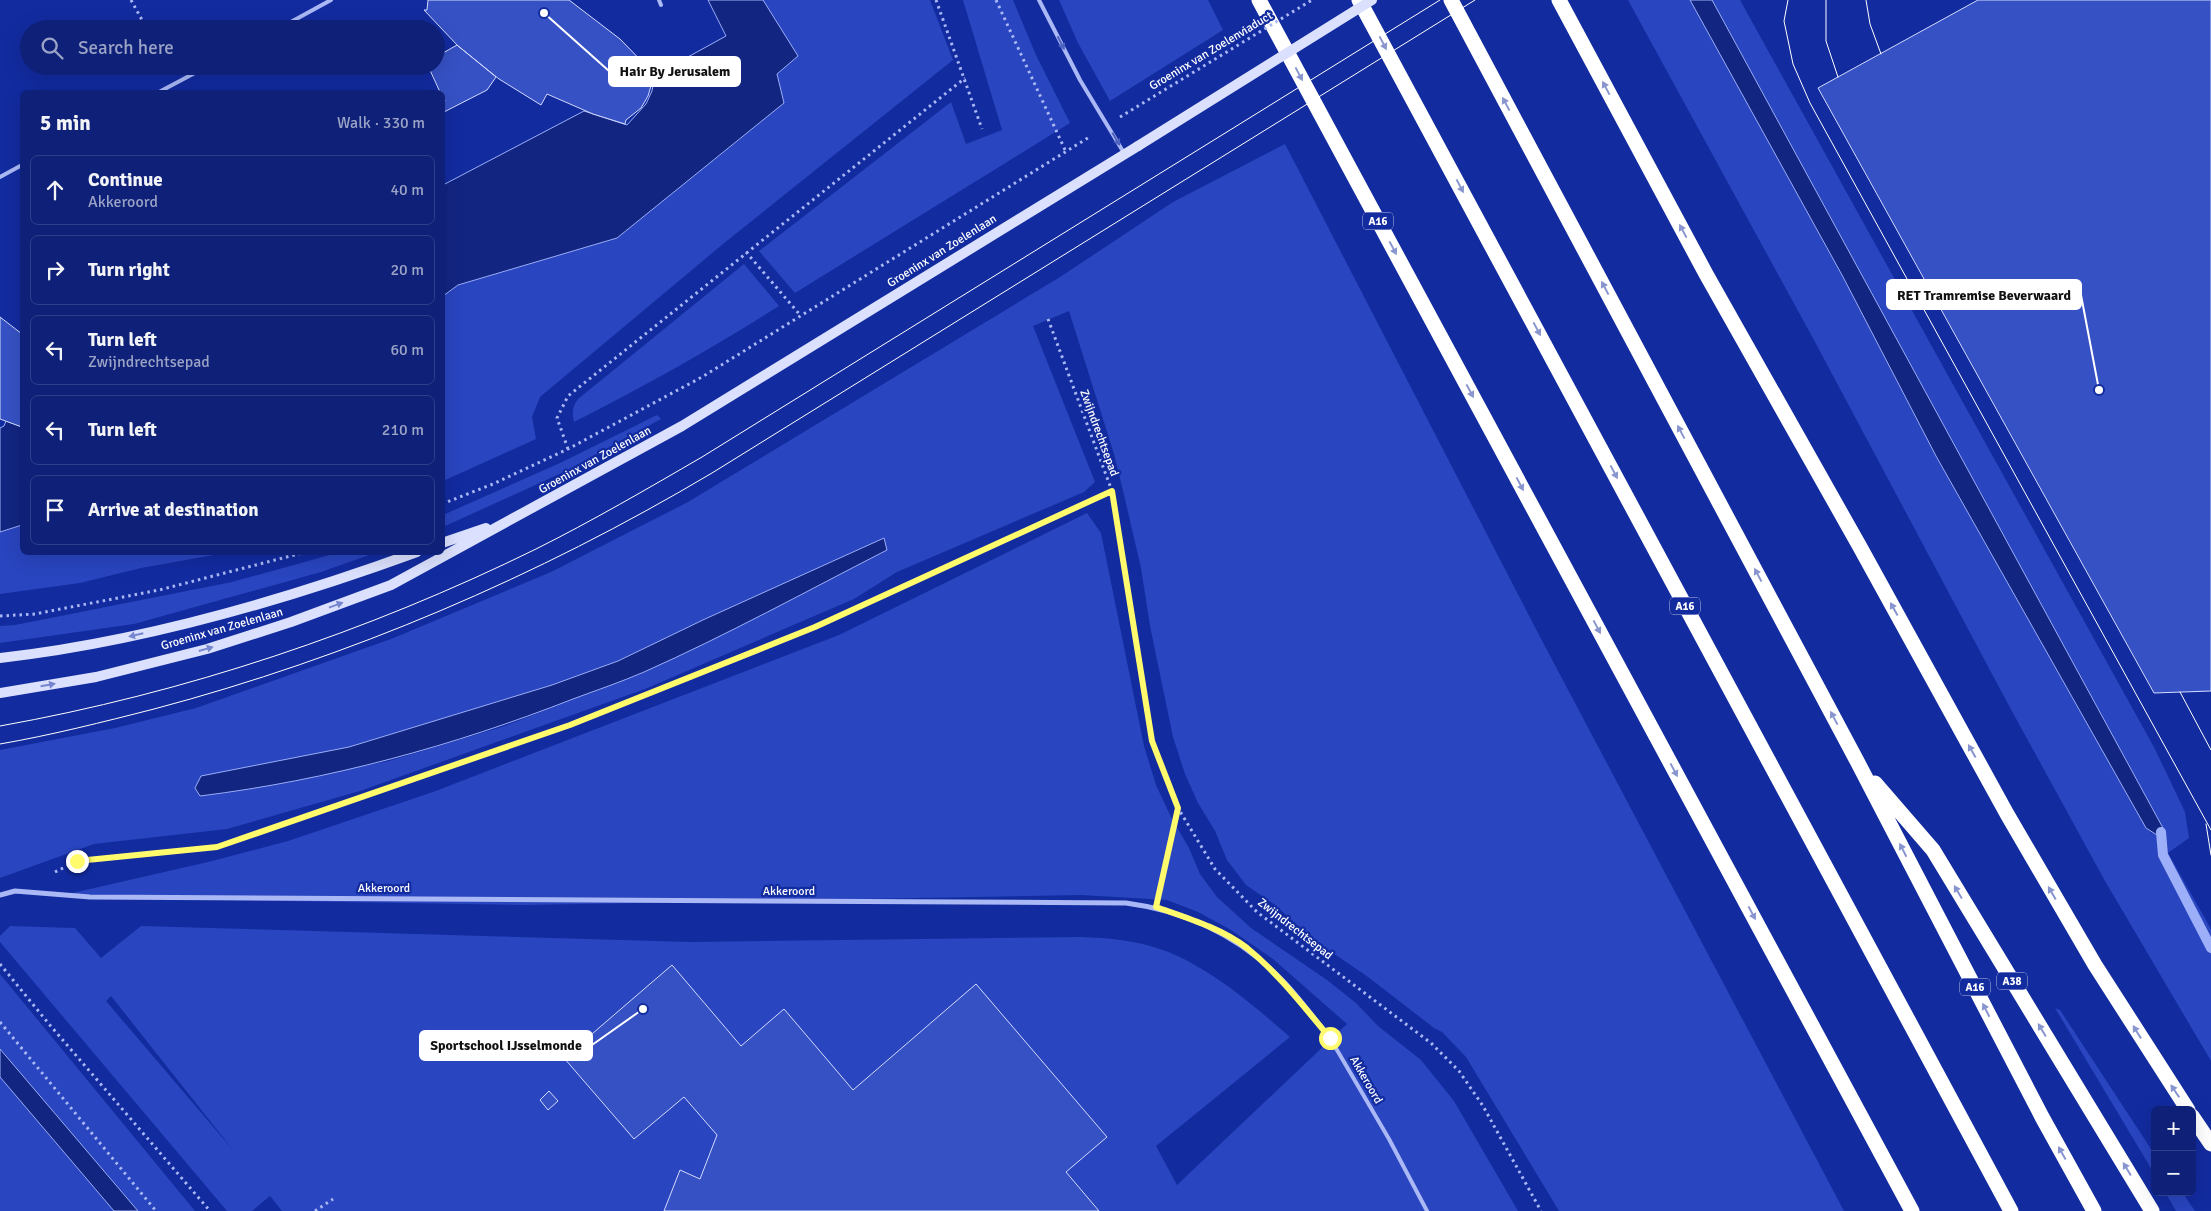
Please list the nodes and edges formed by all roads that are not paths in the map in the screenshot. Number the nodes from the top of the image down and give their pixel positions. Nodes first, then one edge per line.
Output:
1 (331, 0) edge
2 (659, 0) edge
3 (1040, 0) edge
4 (1259, 0) edge
5 (1360, 0) edge
6 (1372, 0) edge
7 (1451, 0) edge
8 (1558, 0) edge
9 (661, 5) dead end
10 (294, 20) edge
11 (191, 75) edge
12 (163, 90) edge
13 (1125, 154) junction
14 (20, 166) edge
15 (0, 177) edge
16 (520, 515) junction
17 (445, 542) edge
18 (408, 555) edge
19 (0, 658) edge
20 (0, 693) edge
21 (1857, 761) junction
22 (0, 895) edge
23 (1330, 1038) joint
24 (2185, 1106) edge
25 (2196, 1122) edge
26 (2211, 1144) edge
27 (1427, 1211) edge
28 (1912, 1211) edge
29 (2011, 1211) edge
30 (2094, 1211) edge
31 (2152, 1211) edge

1 - 10 lane
2 - 9 lane
3 -> 13 lane
4 -> 28 highway, A16
5 -> 29 highway, A16
6 - 13 main road, Groeninx van Zoelenlaan, bridge
21 -> 7 highway, A16
24 -> 8 highway
11 - 12 lane
13 - 16 main road, Groeninx van Zoelenlaan
14 - 15 lane
16 - 17 main road, Groeninx van Zoelenlaan
20 -> 16 main road, Groeninx van Zoelenlaan
18 -> 19 main road, Groeninx van Zoelenlaan
30 -> 21 highway, A16
31 -> 21 highway, A38
22 - 23 street, Akkeroord
23 - 27 lane, Akkeroord
25 - 26 highway

